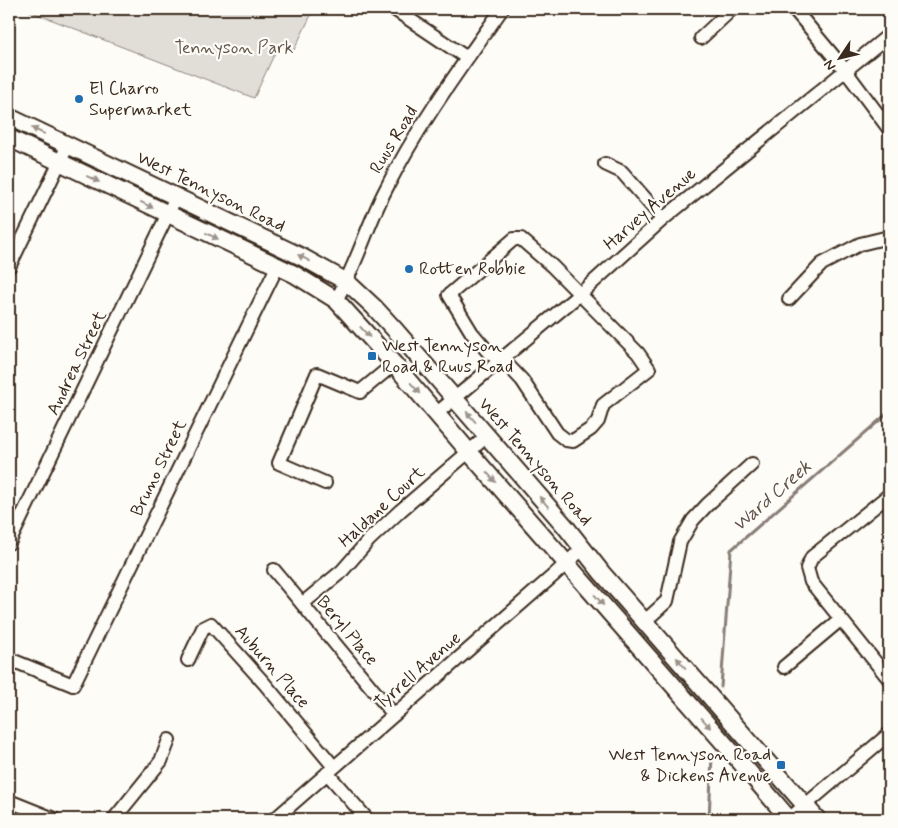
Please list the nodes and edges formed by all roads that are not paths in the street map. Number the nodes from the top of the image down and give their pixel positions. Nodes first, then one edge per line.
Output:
1 (394, 9) edge
2 (502, 9) edge
3 (732, 9) edge
4 (794, 9) edge
5 (889, 35) edge
6 (701, 38) dead end
7 (467, 58) junction
8 (845, 70) junction
9 (9, 117) edge
10 (889, 129) edge
11 (9, 138) edge
12 (68, 145) junction
13 (59, 163) junction
14 (605, 164) dead end
15 (176, 197) junction
16 (168, 214) junction
17 (663, 219) junction
18 (889, 237) edge
19 (9, 267) edge
20 (277, 267) junction
21 (347, 282) junction
22 (580, 294) junction
23 (789, 299) dead end
24 (336, 300) junction
25 (502, 359) junction
26 (394, 364) junction
27 (454, 398) junction
28 (437, 413) junction
29 (487, 436) junction
30 (469, 452) junction
31 (752, 464) dead end
32 (324, 483) dead end
33 (887, 500) edge
34 (9, 543) edge
35 (582, 548) junction
36 (567, 564) junction
37 (274, 570) dead end
38 (302, 604) junction
39 (840, 620) junction
40 (644, 621) junction
41 (9, 658) edge
42 (188, 660) dead end
43 (784, 667) dead end
44 (889, 679) edge
45 (394, 715) junction
46 (889, 734) edge
47 (169, 740) dead end
48 (331, 770) junction
49 (9, 800) edge
50 (805, 805) junction
51 (54, 819) edge
52 (114, 819) edge
53 (275, 819) edge
54 (367, 819) edge
55 (789, 819) edge
56 (817, 819) edge

1 - 7 street
2 - 7 street, Ruus Road
3 - 6 street
4 - 8 street
5 - 8 street, Harvey Avenue
7 - 21 street, Ruus Road
8 - 10 street
8 - 17 street, Harvey Avenue
12 -> 9 main road, West Tennyson Road
11 - 13 main road
12 - 13 street
12 - 15 main road, West Tennyson Road
13 -> 16 main road
13 - 19 street
14 - 17 street
15 - 16 street, Andrea Street
21 -> 15 main road, West Tennyson Road
16 -> 20 main road
16 - 34 street, Andrea Street
17 - 22 street, Harvey Avenue
18 - 23 street
20 - 24 main road
20 - 41 street, Bruno Street
21 - 24 street, Ruus Road
21 - 27 main road, West Tennyson Road
22 - 25 street, Harvey Avenue
22 - 25 street
22 - 25 street
24 -> 26 main road
25 - 27 street, Harvey Avenue
26 -> 28 main road
26 - 32 street
27 - 28 street, Harvey Avenue
29 -> 27 main road, West Tennyson Road
28 - 30 main road
29 - 30 street, Haldane Court
35 -> 29 main road, West Tennyson Road
30 -> 36 main road
30 - 38 street, Haldane Court
31 - 40 street
33 - 39 street
35 - 36 street, Tyrrell Avenue
35 - 40 main road, West Tennyson Road
36 - 45 street, Tyrrell Avenue
36 -> 55 main road
37 - 38 street, Beryl Place
38 - 45 street, Beryl Place
39 - 43 street
39 - 44 street
50 -> 40 main road, West Tennyson Road
42 - 48 street, Auburn Place
45 - 48 street, Tyrrell Avenue
46 - 50 street
47 - 52 street
48 - 53 street, Tyrrell Avenue
48 - 54 street
49 - 51 street
50 - 55 street
50 - 56 main road, West Tennyson Road

